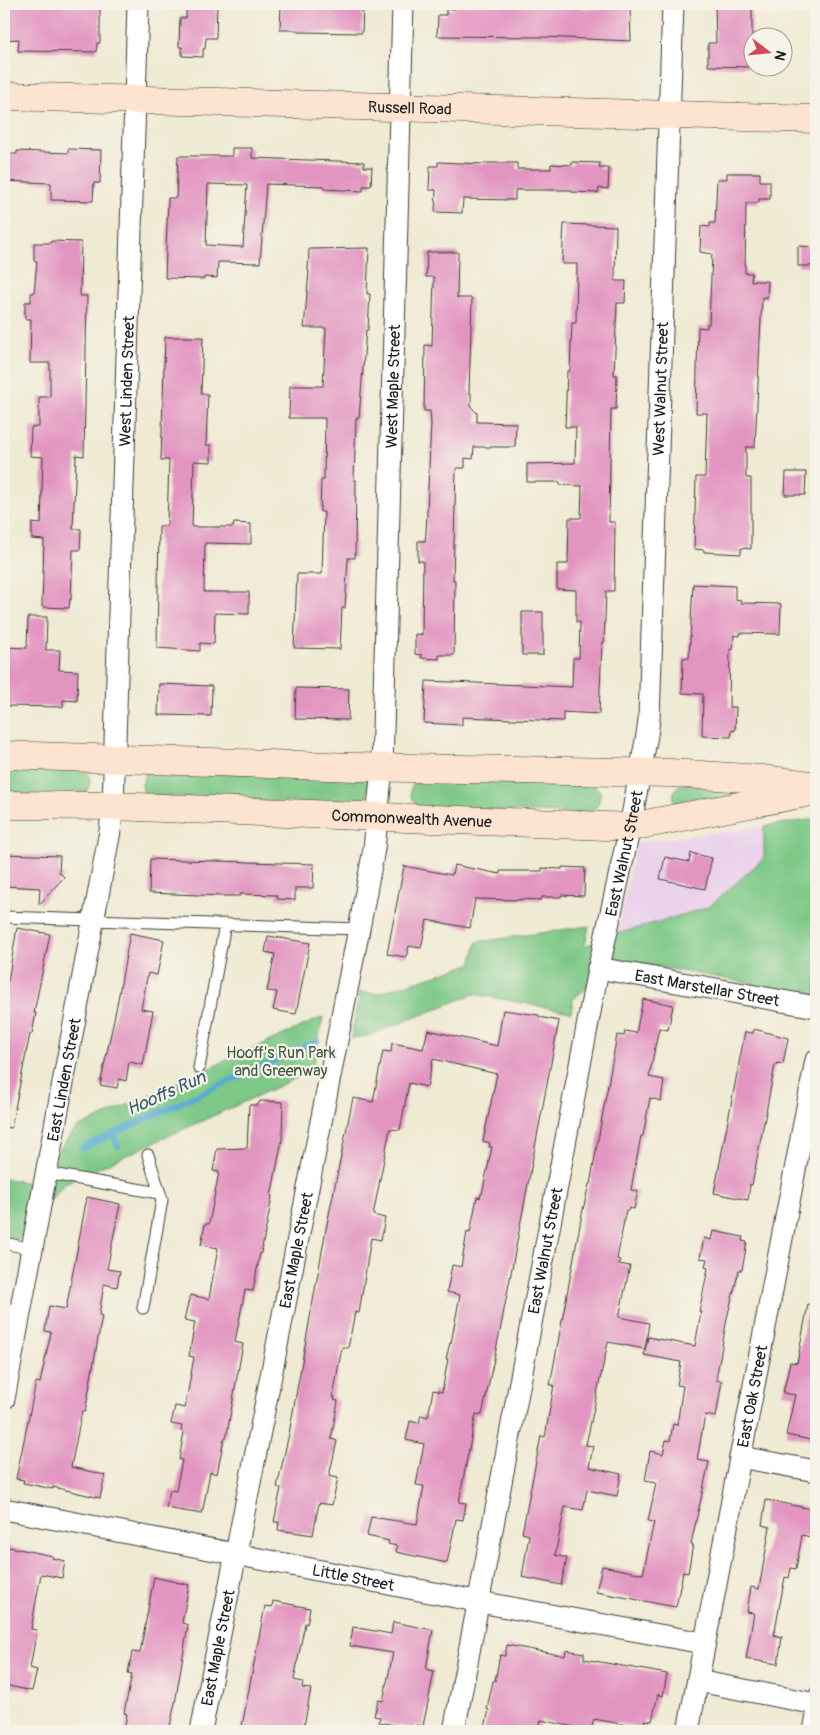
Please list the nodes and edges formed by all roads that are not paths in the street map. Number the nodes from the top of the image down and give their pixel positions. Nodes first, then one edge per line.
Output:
1 (138, 4) edge
2 (404, 4) edge
3 (672, 4) edge
4 (4, 96) edge
5 (136, 100) junction
6 (400, 106) junction
7 (669, 115) junction
8 (816, 119) edge
9 (4, 756) edge
10 (114, 759) junction
11 (382, 767) junction
12 (641, 772) junction
13 (816, 786) edge
14 (816, 791) edge
15 (4, 805) edge
16 (113, 806) junction
17 (378, 816) junction
18 (630, 827) junction
19 (4, 917) edge
20 (94, 920) junction
21 (225, 924) junction
22 (359, 929) junction
23 (598, 968) junction
24 (816, 1007) edge
25 (816, 1060) edge
26 (199, 1068) dead end
27 (148, 1156) dead end
28 (46, 1173) junction
29 (160, 1193) junction
30 (4, 1243) edge
31 (32, 1249) junction
32 (142, 1308) dead end
33 (4, 1399) edge
34 (740, 1457) junction
35 (816, 1471) edge
36 (4, 1509) edge
37 (235, 1553) junction
38 (479, 1602) junction
39 (703, 1643) junction
40 (698, 1681) junction
41 (816, 1700) edge
42 (201, 1731) edge
43 (454, 1731) edge
44 (688, 1731) edge
45 (809, 1731) edge

1 - 5 street, West Linden Street
2 - 6 street, West Maple Street
3 - 7 street, West Walnut Street
4 - 5 street, Russell Road
5 - 6 street, Russell Road
5 - 10 street, West Linden Street
6 - 7 street, Russell Road
6 - 11 street, West Maple Street
7 - 8 street, Russell Road
7 - 12 street, West Walnut Street
9 - 10 street
10 - 11 street
10 - 16 street, East Linden Street
11 - 12 street
11 - 17 street, East Maple Street
12 - 13 street
12 - 18 street, East Walnut Street
14 - 18 street, Commonwealth Avenue
15 - 16 street, Commonwealth Avenue
16 - 17 street, Commonwealth Avenue
16 - 20 street, East Linden Street
17 - 18 street, Commonwealth Avenue
17 - 22 street, East Maple Street
18 - 23 street, East Walnut Street
19 - 20 lane
20 - 21 lane
20 - 28 street, East Linden Street
21 - 22 lane
21 - 26 lane
22 - 37 street, East Maple Street
23 - 24 street, East Marstellar Street
23 - 38 street, East Walnut Street
25 - 34 street, East Oak Street
27 - 29 lane
28 - 29 lane
28 - 31 street, East Linden Street
29 - 32 lane
30 - 31 lane
31 - 33 street, East Linden Street
34 - 35 street
34 - 39 street, East Oak Street
36 - 37 street, Little Street
37 - 38 street, Little Street
37 - 42 street, East Maple Street
38 - 39 street, Little Street
38 - 43 street, East Walnut Street
39 - 40 street, East Oak Street
40 - 41 street
40 - 44 street, East Oak Street
41 - 45 lane

